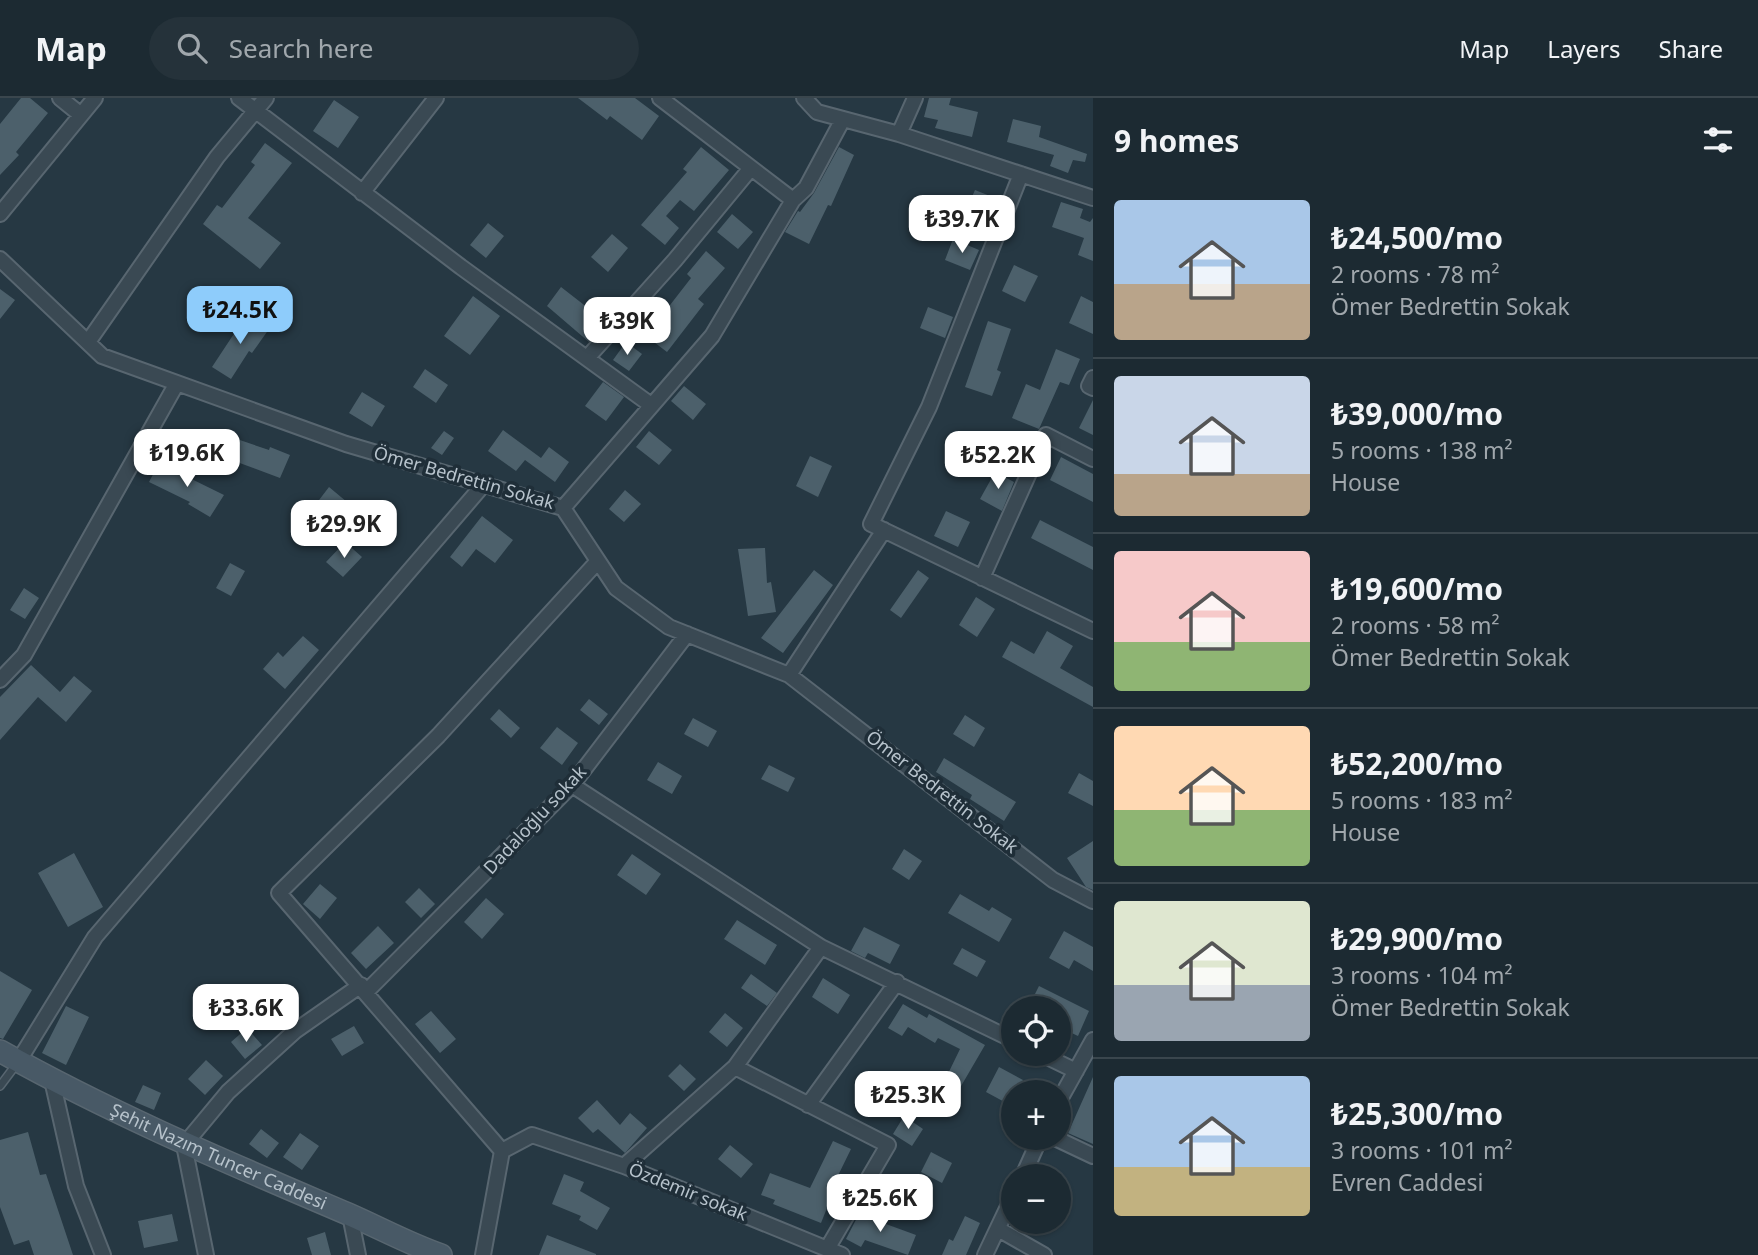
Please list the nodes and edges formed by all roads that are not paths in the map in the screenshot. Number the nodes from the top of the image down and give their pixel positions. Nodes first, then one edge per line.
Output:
1 (60, 98) edge
2 (95, 98) edge
3 (239, 98) edge
4 (266, 98) edge
5 (436, 98) edge
6 (660, 98) edge
7 (804, 98) edge
8 (915, 98) edge
9 (254, 112) junction
10 (81, 115) junction
11 (843, 119) junction
12 (899, 134) junction
13 (751, 168) junction
14 (1021, 174) junction
15 (362, 193) junction
16 (1093, 198) edge
17 (793, 200) junction
18 (0, 214) edge
19 (0, 259) edge
20 (88, 342) junction
21 (587, 358) junction
22 (1093, 377) edge
23 (177, 383) junction
24 (1093, 388) edge
25 (651, 405) junction
26 (1093, 459) edge
27 (484, 484) junction
28 (563, 508) junction
29 (884, 530) junction
30 (598, 561) junction
31 (982, 578) junction
32 (1093, 631) edge
33 (687, 634) junction
34 (789, 675) junction
35 (0, 680) edge
36 (572, 785) junction
37 (1093, 901) edge
38 (821, 947) junction
39 (897, 982) junction
40 (364, 988) junction
41 (1001, 1034) edge
42 (1093, 1040) edge
43 (9, 1056) edge
44 (1066, 1066) edge
45 (735, 1067) junction
46 (1076, 1071) junction
47 (52, 1080) junction
48 (1071, 1080) edge
49 (0, 1086) edge
50 (808, 1105) junction
51 (184, 1146) junction
52 (1071, 1146) edge
53 (502, 1151) junction
54 (1093, 1156) edge
55 (624, 1166) junction
56 (350, 1215) junction
57 (1001, 1222) edge
58 (998, 1229) junction
59 (827, 1249) junction
60 (103, 1255) edge
61 (206, 1255) edge
62 (358, 1255) edge
63 (441, 1255) edge
64 (483, 1255) edge
65 (842, 1255) edge
66 (985, 1255) edge
67 (1044, 1255) edge

1 - 10 street
2 - 10 street
3 - 9 street
4 - 9 street
5 - 15 street
6 - 13 street
7 - 11 street
8 - 12 street
9 - 15 street
9 - 20 street
10 - 18 street
11 - 12 street
11 - 17 street
12 - 14 street
13 - 17 street
13 - 21 street
14 - 16 street
14 - 29 street
15 - 21 street
17 - 25 street
19 - 20 street, Ömer Bedrettin Sokak
20 - 23 street, Ömer Bedrettin Sokak
21 - 25 street
22 - 24 street
23 - 27 street, Ömer Bedrettin Sokak
23 - 35 street
25 - 28 street
26 - 31 street
27 - 28 street, Ömer Bedrettin Sokak
27 - 43 street
28 - 30 street, Ömer Bedrettin Sokak
29 - 31 street
29 - 34 street
30 - 33 street, Ömer Bedrettin Sokak
30 - 40 street
31 - 32 street
33 - 34 street, Ömer Bedrettin Sokak
33 - 36 street, Dadaloğlu sokak
34 - 37 street, Ömer Bedrettin Sokak
36 - 38 street
36 - 40 street, Dadaloğlu sokak
38 - 39 street
38 - 45 street
39 - 41 street
39 - 50 street
40 - 51 street, Dadaloğlu sokak
40 - 53 street
42 - 46 street
43 - 47 street, Şehit Nazım Tuncer Caddesi
43 - 49 lane
44 - 46 street
45 - 50 street
45 - 55 street
46 - 48 street
47 - 51 street, Şehit Nazım Tuncer Caddesi
47 - 60 street
50 - 59 street
51 - 56 street, Şehit Nazım Tuncer Caddesi
51 - 61 street
52 - 54 street
53 - 55 street, Özdemir sokak
53 - 64 street
55 - 59 street, Özdemir sokak
56 - 62 street
56 - 63 street, Şehit Nazım Tuncer Caddesi
57 - 58 street
58 - 66 street
58 - 67 street
59 - 65 street, Özdemir sokak

